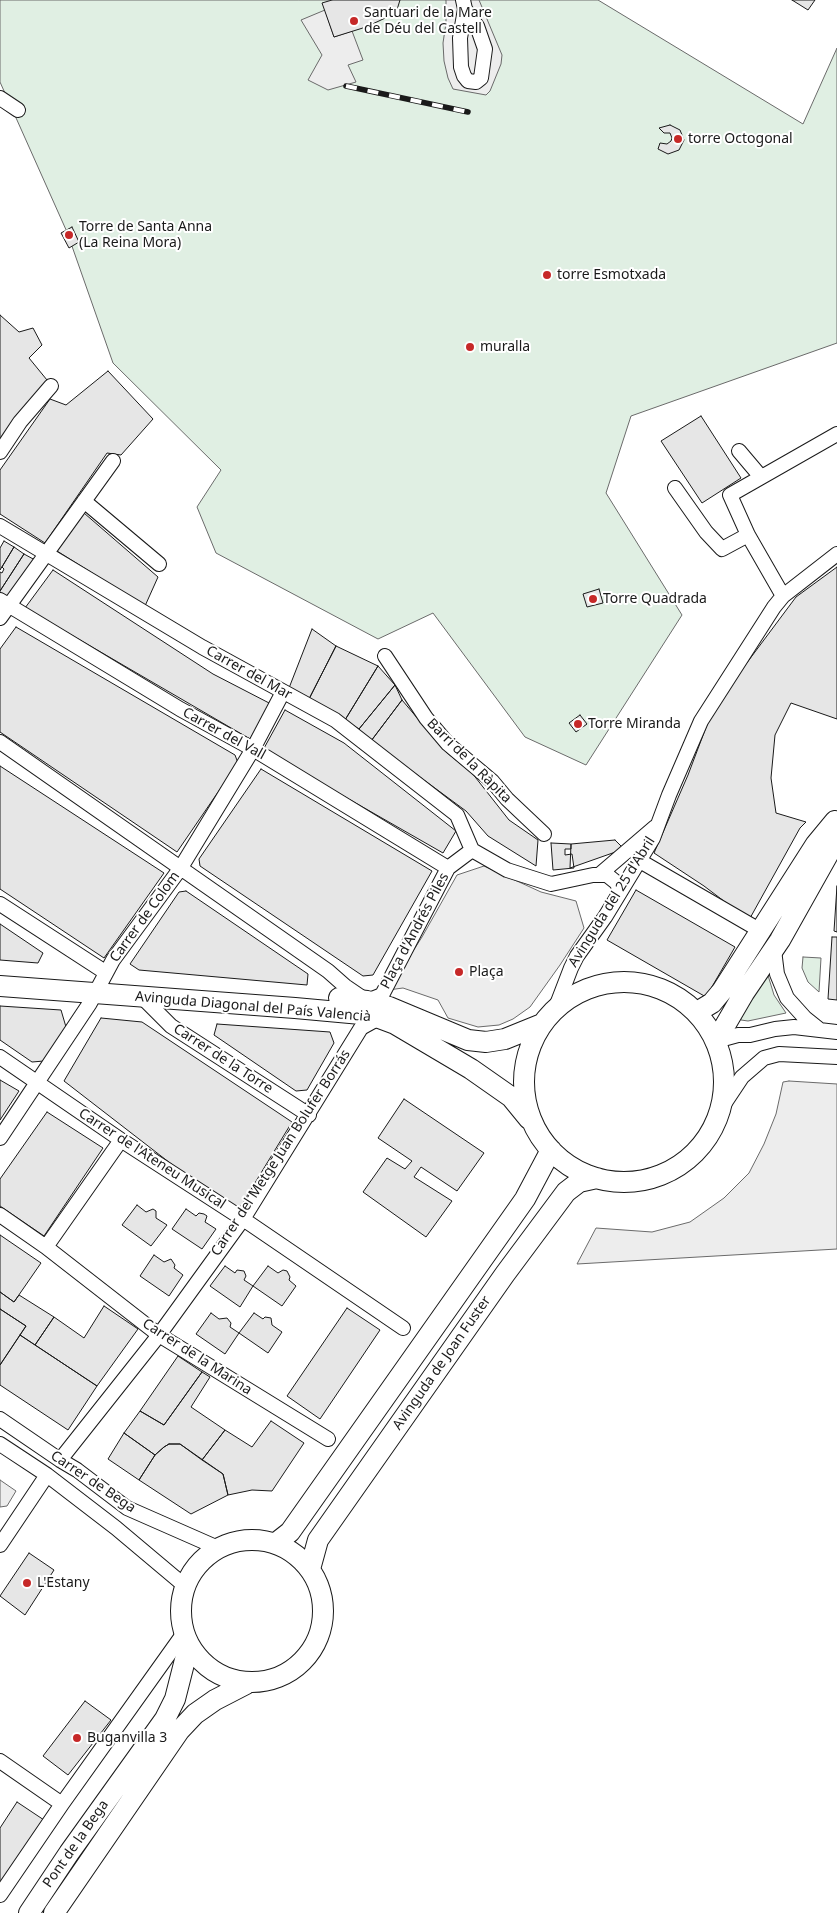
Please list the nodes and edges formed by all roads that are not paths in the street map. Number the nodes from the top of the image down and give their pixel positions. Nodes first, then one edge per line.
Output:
1 (0, 98) edge
2 (18, 110) dead end
3 (52, 386) dead end
4 (837, 434) edge
5 (739, 451) dead end
6 (0, 452) edge
7 (113, 461) dead end
8 (761, 477) junction
9 (675, 488) dead end
10 (84, 501) junction
11 (0, 526) edge
12 (748, 535) junction
13 (46, 554) junction
14 (837, 554) edge
15 (160, 564) dead end
16 (783, 596) junction
17 (5, 602) edge
18 (0, 618) edge
19 (386, 656) dead end
20 (283, 692) junction
21 (0, 742) edge
22 (253, 749) junction
23 (837, 818) edge
24 (658, 825) junction
25 (837, 832) edge
26 (544, 834) dead end
27 (472, 850) junction
28 (640, 861) junction
29 (448, 868) junction
30 (180, 869) junction
31 (599, 875) junction
32 (620, 892) junction
33 (0, 904) edge
34 (761, 931) junction
35 (774, 950) junction
36 (0, 974) edge
37 (101, 982) junction
38 (0, 986) edge
39 (143, 998) junction
40 (367, 1000) junction
41 (556, 1008) junction
42 (697, 1012) junction
43 (379, 1018) junction
44 (542, 1024) junction
45 (820, 1030) junction
46 (837, 1032) edge
47 (716, 1041) junction
48 (0, 1057) edge
49 (837, 1057) edge
50 (36, 1083) junction
51 (722, 1107) junction
52 (309, 1115) junction
53 (533, 1123) junction
54 (0, 1138) edge
55 (121, 1140) junction
56 (551, 1150) junction
57 (596, 1178) junction
58 (0, 1215) edge
59 (243, 1219) junction
60 (46, 1247) junction
61 (403, 1328) dead end
62 (159, 1336) junction
63 (0, 1418) edge
64 (328, 1439) dead end
65 (0, 1444) edge
66 (60, 1460) junction
67 (47, 1475) junction
68 (276, 1543) junction
69 (0, 1545) edge
70 (218, 1548) junction
71 (310, 1569) junction
72 (185, 1586) junction
73 (186, 1639) junction
74 (246, 1684) junction
75 (0, 1761) edge
76 (133, 1782) junction
77 (62, 1804) junction
78 (0, 1895) edge
79 (29, 1913) edge
80 (54, 1913) edge

1 - 2 street
3 - 6 street
4 - 8 street
5 - 8 street
7 - 10 street
8 - 12 street
9 - 12 street
10 - 13 street
10 - 15 street
11 - 13 street, Carrer del Mar
12 - 16 street
13 - 17 street
13 - 20 street, Carrer del Mar
14 - 16 street, Avinguda del 25 d'Abril
16 - 24 street, Avinguda del 25 d'Abril
17 - 18 street
17 - 22 street, Carrer del Vall
19 - 26 street, Barri de la Ràpita
20 - 22 street, Carrer de Colom
20 - 27 street, Carrer del Mar
21 - 30 street
22 - 29 street, Carrer del Vall
22 - 30 street, Carrer de Colom
23 - 34 street
24 - 28 street, Avinguda del 25 d'Abril
24 - 31 street, Avinguda del 25 d'Abril
25 - 35 street
27 - 29 street, Plaça d'Andrés Piles
27 - 31 street
28 - 32 street, Avinguda del 25 d'Abril
28 - 34 street
29 - 40 street, Plaça d'Andrés Piles
30 - 37 street, Carrer de Colom
30 - 40 street
31 - 32 street
32 - 41 street, Avinguda del 25 d'Abril
33 - 37 street
34 - 42 street
35 - 45 street
35 - 47 street
36 - 37 street, Avinguda Diagonal del País Valencià
37 - 38 street, Avinguda Diagonal del País Valencià
37 - 39 street, Avinguda Diagonal del País Valencià
37 - 40 street, Avinguda Diagonal del País Valencià
37 - 50 street, Carrer de Colom
39 - 43 street, Avinguda Diagonal del País Valencià
39 - 52 street, Carrer de la Torre
40 - 44 street, Avinguda Diagonal del País Valencià
41 - 42 street
41 - 44 street
42 - 47 street
43 - 52 street, Carrer del Metge Juan Bolufer Borrás
43 - 53 street, Avinguda Diagonal del País Valencià
44 - 53 street
45 - 46 street
45 - 47 street
47 - 51 street
48 - 50 street, Carrer de l'Ateneu Musical
49 - 51 street
50 - 54 street, Carrer de Colom
50 - 55 street, Carrer de l'Ateneu Musical
51 - 57 street
52 - 59 street, Carrer del Metge Juan Bolufer Borrás
53 - 56 street
55 - 59 street, Carrer de l'Ateneu Musical
55 - 60 street
56 - 57 street
56 - 68 street, Avinguda de Joan Fuster
57 - 71 street, Avinguda de Joan Fuster
58 - 60 street, Carrer de la Marina
59 - 61 street, Carrer de l'Ateneu Musical
59 - 62 street, Carrer del Metge Juan Bolufer Borrás
60 - 62 street, Carrer de la Marina
62 - 64 street, Carrer de la Marina
62 - 66 street, Carrer del Metge Juan Bolufer Borrás
63 - 66 street, Carrer de Bega
65 - 67 street, Carrer de Bega
66 - 70 street, Carrer de Bega
67 - 69 street
67 - 72 street, Carrer de Bega
68 - 70 street
68 - 71 street
70 - 72 street
71 - 74 street
72 - 73 street
73 - 74 street
73 - 76 street
73 - 77 street
74 - 76 street
75 - 77 street
76 - 79 street, Pont de la Bega
76 - 80 street, Pont de la Bega
77 - 78 street

